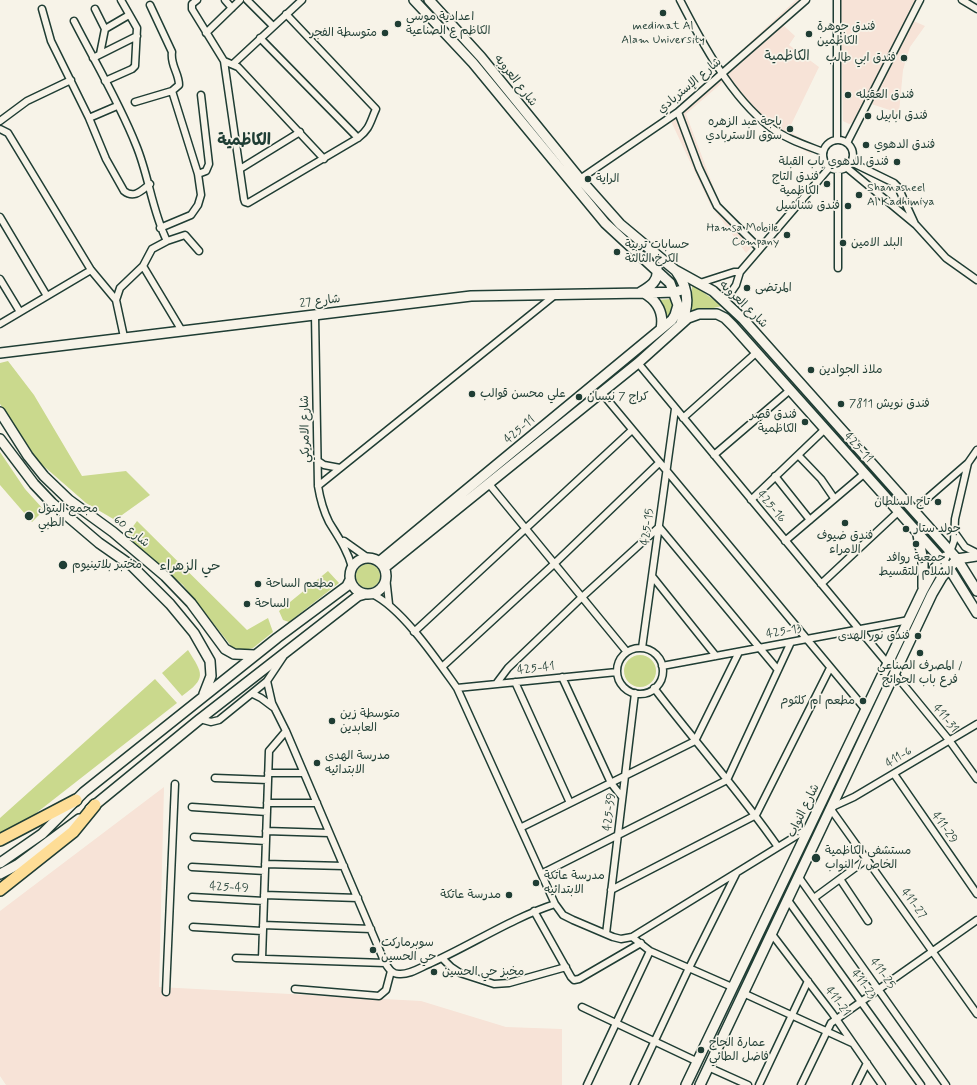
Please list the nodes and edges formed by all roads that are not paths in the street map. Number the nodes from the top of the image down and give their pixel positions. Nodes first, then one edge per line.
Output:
1 (121, 0) edge
2 (197, 0) edge
3 (225, 0) edge
4 (240, 0) edge
5 (246, 0) edge
6 (302, 0) edge
7 (414, 0) edge
8 (429, 0) edge
9 (680, 0) edge
10 (806, 0) edge
11 (837, 0) edge
12 (920, 0) edge
13 (962, 0) edge
14 (150, 5) dead end
15 (232, 8) junction
16 (42, 9) dead end
17 (95, 9) dead end
18 (977, 9) edge
19 (286, 14) junction
20 (129, 15) junction
21 (74, 21) dead end
22 (273, 26) junction
23 (105, 29) junction
24 (206, 33) junction
25 (137, 36) junction
26 (260, 38) junction
27 (100, 54) junction
28 (93, 58) junction
29 (224, 61) junction
30 (233, 64) junction
31 (723, 74) junction
32 (71, 80) junction
33 (105, 81) junction
34 (172, 92) junction
35 (201, 95) dead end
36 (135, 102) dead end
37 (117, 106) junction
38 (678, 112) junction
39 (89, 118) junction
40 (0, 121) edge
41 (0, 129) edge
42 (300, 132) junction
43 (358, 138) junction
44 (837, 140) junction
45 (847, 143) junction
46 (823, 152) junction
47 (324, 159) junction
48 (851, 162) junction
49 (830, 167) junction
50 (846, 167) junction
51 (240, 169) junction
52 (838, 170) junction
53 (198, 174) junction
54 (580, 179) junction
55 (150, 184) junction
56 (0, 217) edge
57 (916, 225) junction
58 (160, 228) junction
59 (167, 241) junction
60 (759, 248) junction
61 (199, 251) dead end
62 (143, 266) junction
63 (673, 268) junction
64 (838, 268) dead end
65 (91, 270) junction
66 (659, 271) junction
67 (740, 272) junction
68 (0, 279) edge
69 (977, 280) edge
70 (670, 283) junction
71 (700, 283) junction
72 (685, 289) junction
73 (675, 292) junction
74 (641, 293) junction
75 (556, 295) junction
76 (47, 296) junction
77 (116, 300) junction
78 (725, 301) junction
79 (20, 312) junction
80 (315, 314) junction
81 (675, 315) joint
82 (0, 324) edge
83 (680, 324) junction
84 (661, 329) junction
85 (182, 331) junction
86 (124, 337) junction
87 (757, 352) junction
88 (0, 353) edge
89 (638, 363) junction
90 (790, 390) junction
91 (601, 392) junction
92 (676, 409) junction
93 (0, 412) edge
94 (683, 418) junction
95 (825, 429) junction
96 (632, 430) junction
97 (0, 439) edge
98 (977, 452) edge
99 (714, 455) junction
100 (798, 455) junction
101 (318, 461) junction
102 (659, 463) junction
103 (968, 463) junction
104 (340, 468) junction
105 (667, 472) junction
106 (865, 474) junction
107 (776, 476) junction
108 (489, 484) junction
109 (318, 486) junction
110 (834, 498) junction
111 (751, 500) junction
112 (915, 509) dead end
113 (898, 512) junction
114 (810, 520) junction
115 (100, 522) junction
116 (659, 527) junction
117 (526, 529) junction
118 (955, 531) junction
119 (87, 533) junction
120 (918, 533) junction
121 (339, 537) junction
122 (120, 538) junction
123 (785, 541) junction
124 (110, 550) junction
125 (950, 552) junction
126 (977, 554) edge
127 (368, 558) junction
128 (957, 559) junction
129 (942, 560) junction
130 (554, 564) junction
131 (352, 567) junction
132 (949, 568) junction
133 (383, 569) junction
134 (652, 576) junction
135 (350, 580) junction
136 (821, 584) junction
137 (923, 590) junction
138 (977, 591) edge
139 (368, 594) junction
140 (582, 598) junction
141 (390, 604) junction
142 (977, 613) edge
143 (909, 620) junction
144 (294, 624) junction
145 (858, 629) junction
146 (414, 632) junction
147 (277, 638) junction
148 (304, 639) junction
149 (806, 639) junction
150 (791, 642) junction
151 (642, 648) junction
152 (758, 648) junction
153 (286, 652) junction
154 (626, 652) junction
155 (738, 652) junction
156 (255, 655) junction
157 (716, 656) junction
158 (888, 664) junction
159 (662, 666) junction
160 (442, 667) junction
161 (830, 668) junction
162 (778, 670) junction
163 (617, 672) junction
164 (894, 673) junction
165 (562, 678) junction
166 (267, 681) junction
167 (515, 682) junction
168 (496, 684) junction
169 (457, 688) junction
170 (654, 688) junction
171 (635, 693) junction
172 (253, 694) junction
173 (203, 696) junction
174 (190, 707) junction
175 (275, 710) junction
176 (866, 710) junction
177 (179, 716) junction
178 (200, 720) junction
179 (977, 724) edge
180 (191, 727) junction
181 (286, 731) junction
182 (949, 740) junction
183 (695, 741) junction
184 (268, 773) junction
185 (304, 773) junction
186 (894, 774) junction
187 (625, 775) junction
188 (215, 778) dead end
189 (268, 780) junction
190 (727, 780) junction
191 (977, 780) edge
192 (611, 783) junction
193 (175, 784) dead end
194 (622, 797) junction
195 (77, 799) junction
196 (267, 803) junction
197 (317, 803) junction
198 (570, 803) junction
199 (192, 807) dead end
200 (830, 808) junction
201 (91, 809) junction
202 (267, 812) junction
203 (756, 815) junction
204 (522, 827) junction
205 (809, 828) junction
206 (266, 831) junction
207 (329, 833) junction
208 (618, 835) junction
209 (194, 837) dead end
210 (0, 840) edge
211 (266, 841) junction
212 (778, 847) junction
213 (867, 859) junction
214 (0, 863) edge
215 (344, 866) junction
216 (192, 867) dead end
217 (265, 868) junction
218 (543, 873) junction
219 (0, 874) edge
220 (737, 874) junction
221 (798, 876) junction
222 (840, 878) junction
223 (0, 890) edge
224 (611, 890) junction
225 (977, 894) edge
226 (192, 897) dead end
227 (264, 898) junction
228 (358, 898) junction
229 (814, 898) junction
230 (787, 899) junction
231 (555, 904) junction
232 (534, 911) junction
233 (868, 920) dead end
234 (977, 920) edge
235 (193, 928) dead end
236 (263, 928) junction
237 (371, 929) junction
238 (606, 934) junction
239 (771, 934) junction
240 (632, 937) junction
241 (641, 943) junction
242 (650, 951) junction
243 (932, 951) junction
244 (236, 958) dead end
245 (442, 958) junction
246 (262, 959) junction
247 (386, 963) junction
248 (566, 967) junction
249 (689, 968) junction
250 (391, 971) junction
251 (808, 981) junction
252 (732, 987) junction
253 (879, 988) junction
254 (295, 989) dead end
255 (166, 992) dead end
256 (743, 993) junction
257 (861, 1001) junction
258 (582, 1007) dead end
259 (977, 1014) edge
260 (792, 1015) junction
261 (835, 1019) junction
262 (615, 1023) junction
263 (826, 1031) junction
264 (656, 1041) junction
265 (853, 1043) junction
266 (696, 1061) junction
267 (867, 1063) junction
268 (708, 1066) junction
269 (587, 1085) edge
270 (634, 1085) edge
271 (686, 1085) edge
272 (700, 1085) edge
273 (748, 1085) edge
274 (759, 1085) edge
275 (800, 1085) edge
276 (856, 1085) edge
277 (882, 1085) edge
278 (921, 1085) edge
279 (946, 1085) edge

1 - 20 street
2 - 24 street
3 - 15 street
4 - 15 street
5 - 22 street
6 - 19 street
7 - 66 street, شارع العروبه
8 - 54 street, شارع العروبه
9 - 31 street
10 - 31 street, شارع الإستربادي
11 - 44 street
12 - 45 street
13 - 18 street
14 - 34 street
15 - 24 street
16 - 32 street
17 - 23 street
19 - 22 street
19 - 43 street
20 - 23 street
20 - 25 street
21 - 28 street
22 - 26 street
23 - 27 street
24 - 29 street
25 - 27 street
25 - 33 street
26 - 30 street
26 - 43 street
27 - 28 street
28 - 33 street
29 - 30 street
29 - 51 street
30 - 42 street
31 - 38 street, شارع الإستربادي
31 - 46 street
32 - 39 street
32 - 40 street
33 - 37 street
34 - 36 street
34 - 53 street
35 - 53 street
37 - 39 street
37 - 55 street
38 - 54 street, شارع الإستربادي
38 - 60 street
39 - 55 street
41 - 65 street
42 - 47 street
42 - 51 street
43 - 47 street
44 - 45 street
44 - 46 street
45 - 48 street
46 - 49 street
47 - 51 street
48 - 50 street
48 - 57 street
49 - 52 street
49 - 60 street
50 - 52 street
50 - 57 street
52 - 64 street
53 - 58 street
54 - 63 street, شارع العروبه
55 - 58 street
56 - 76 street
57 - 69 street
58 - 59 street
59 - 61 street
59 - 62 street
60 - 67 street
62 - 77 street
62 - 85 street
63 - 66 street
63 - 70 street
63 - 71 street, شارع العروبه
63 - 72 street, 425-11
65 - 76 street
65 - 77 street
66 - 70 street, شارع العروبه
66 - 74 street
67 - 71 street
67 - 78 street
68 - 79 street
70 - 73 street, شارع العروبه
71 - 78 street, شارع العروبه
72 - 73 street, شارع 27
72 - 83 street, 425-11
73 - 74 street, شارع 27
73 - 81 street, شارع العروبه
74 - 75 street, شارع 27
74 - 84 street
75 - 80 street, شارع 27
75 - 104 street
76 - 79 street
77 - 86 street
78 - 125 street, شارع العروبه
79 - 82 street
80 - 85 street, شارع 27
80 - 101 street, شارع الامريكي
81 - 84 street, 425-11
83 - 87 street, 425-11
83 - 89 street, 425-11
84 - 133 street, 425-11
85 - 86 street, شارع 27
86 - 88 street, شارع 27
87 - 90 street, 425-11
87 - 94 street
89 - 91 street, 425-11
89 - 92 street, 425-16
90 - 95 street, 425-11
90 - 99 street
91 - 96 street
91 - 108 street, 425-11
92 - 94 street, 425-16
92 - 105 street, 425-15
93 - 115 street, شارع 60
94 - 99 street, 425-16
95 - 100 street
95 - 106 street, 425-11
96 - 102 street
96 - 117 street
97 - 119 street
98 - 103 street
99 - 111 street, 425-16
100 - 107 street
100 - 110 street
101 - 104 street
101 - 109 street, شارع الامريكي
102 - 105 street
102 - 130 street
103 - 112 street
103 - 118 street
104 - 109 street
105 - 116 street, 425-15
105 - 149 street
106 - 110 street
106 - 113 street, 425-11
107 - 111 street
107 - 114 street
108 - 117 street
108 - 133 street, 425-11
109 - 121 street, شارع الامريكي
110 - 114 street
111 - 123 street, 425-16
113 - 120 street, 425-11
113 - 136 street
114 - 123 street
115 - 119 street
115 - 122 street, شارع 60
116 - 134 street, 425-15
116 - 140 street
116 - 152 street
117 - 130 street
117 - 146 street
118 - 125 street
118 - 126 street
119 - 124 street
120 - 129 street, 425-11
120 - 137 street
121 - 127 street, شارع الامريكي
121 - 131 street, شارع الامريكي
122 - 124 street
122 - 156 street, شارع 60
123 - 136 street, 425-16
124 - 173 street
125 - 128 street, شارع العروبه
125 - 129 street, شارع النواب
126 - 128 street
127 - 131 street
127 - 133 street
128 - 132 street, شارع النواب
128 - 138 street, شارع العروبه
129 - 132 street, 425-11
129 - 137 street, شارع النواب
130 - 140 street
130 - 160 street
131 - 135 street
132 - 142 street, 425-11
132 - 164 street, شارع النواب
133 - 139 street
133 - 141 street
134 - 151 street, 425-15
134 - 157 street
135 - 139 street
135 - 144 street
136 - 145 street, 425-16
137 - 143 street, شارع النواب
139 - 141 street
139 - 148 street
140 - 154 street
140 - 168 street
141 - 146 street
143 - 145 street, 425-13
143 - 158 street, شارع النواب
144 - 147 street
144 - 148 street
145 - 149 street, 425-13
145 - 158 street, 425-16
146 - 160 street
147 - 153 street
147 - 156 street
148 - 153 street
149 - 150 street, 425-13
149 - 161 street
150 - 152 street, 425-13
150 - 162 street
151 - 154 street
151 - 159 street
152 - 155 street, 425-13
152 - 162 street
153 - 166 street
153 - 178 street
154 - 163 street
155 - 157 street, 425-13
155 - 183 street
156 - 173 street
157 - 159 street, 425-13
158 - 176 street, شارع النواب
159 - 170 street
160 - 169 street
161 - 176 street
161 - 203 street
162 - 190 street
163 - 165 street, 425-41
163 - 171 street
164 - 182 street, 411-31
164 - 200 street, شارع النواب
165 - 167 street, 425-41
165 - 192 street
166 - 172 street
166 - 175 street
167 - 168 street, 425-41
167 - 198 street
168 - 169 street, 425-41
169 - 204 street
170 - 171 street
170 - 183 street
171 - 187 street, 425-39
172 - 175 street
172 - 178 street
173 - 174 street
174 - 177 street
174 - 178 street
175 - 181 street
176 - 205 street, شارع النواب
177 - 180 street
177 - 195 street
178 - 180 street
179 - 182 street, 411-6
180 - 201 street
181 - 184 street
181 - 185 street
182 - 186 street, 411-6
182 - 191 street, 411-31
183 - 187 street
183 - 190 street
184 - 185 street
184 - 189 street
185 - 197 street
186 - 200 street, 411-6
186 - 225 street, 411-29
187 - 192 street
187 - 194 street, 425-39
188 - 189 street
189 - 196 street
190 - 203 street
190 - 208 street
192 - 194 street
192 - 198 street
193 - 255 street
194 - 208 street, 425-39
195 - 201 street
195 - 210 highway
195 - 214 street
196 - 197 street
196 - 202 street
197 - 207 street
198 - 204 street
199 - 202 street
200 - 213 street, 411-27
200 - 221 street, شارع النواب
201 - 219 street
201 - 223 highway
202 - 206 street
203 - 212 street
203 - 224 street
204 - 218 street
205 - 212 street
205 - 252 street, شارع النواب
206 - 207 street
206 - 211 street
207 - 215 street
208 - 218 street
208 - 224 street, 425-39
209 - 211 street
211 - 217 street
212 - 220 street
213 - 222 street
213 - 243 street, 411-27
215 - 217 street
215 - 228 street
216 - 217 street
217 - 227 street
218 - 231 street
220 - 240 street
220 - 249 street
221 - 229 street, 411-25
221 - 230 street, شارع النواب
222 - 229 street
222 - 233 street
224 - 238 street, 425-39
226 - 227 street, 425-49
227 - 228 street, 425-49
227 - 236 street
228 - 237 street
229 - 253 street, 411-25
230 - 239 street, شارع النواب
230 - 257 street, 411-23
231 - 232 street
231 - 238 street
232 - 245 street
232 - 248 street
234 - 243 street
235 - 236 street
236 - 237 street
236 - 246 street
237 - 247 street
238 - 240 street
239 - 251 street, 411-21
239 - 256 street, شارع النواب
240 - 241 street
241 - 242 street
241 - 248 street
242 - 249 street
242 - 262 street
243 - 253 street
243 - 259 street, 411-27
244 - 246 street
245 - 248 street
245 - 250 street
246 - 247 street
247 - 250 street
249 - 252 street
249 - 264 street
250 - 254 street
251 - 260 street
251 - 261 street, 411-21
252 - 266 street, شارع النواب
253 - 257 street
253 - 279 street, 411-25
256 - 260 street
256 - 268 street, شارع النواب
257 - 261 street
257 - 278 street, 411-23
258 - 262 street
260 - 263 street
260 - 274 street
261 - 263 street
261 - 265 street, 411-21
262 - 264 street
262 - 269 street
263 - 265 street
263 - 275 street
264 - 266 street
264 - 270 street
265 - 267 street, 411-21
266 - 271 street, شارع النواب
267 - 276 street
267 - 277 street, 411-21
268 - 272 street, شارع النواب
268 - 273 street

